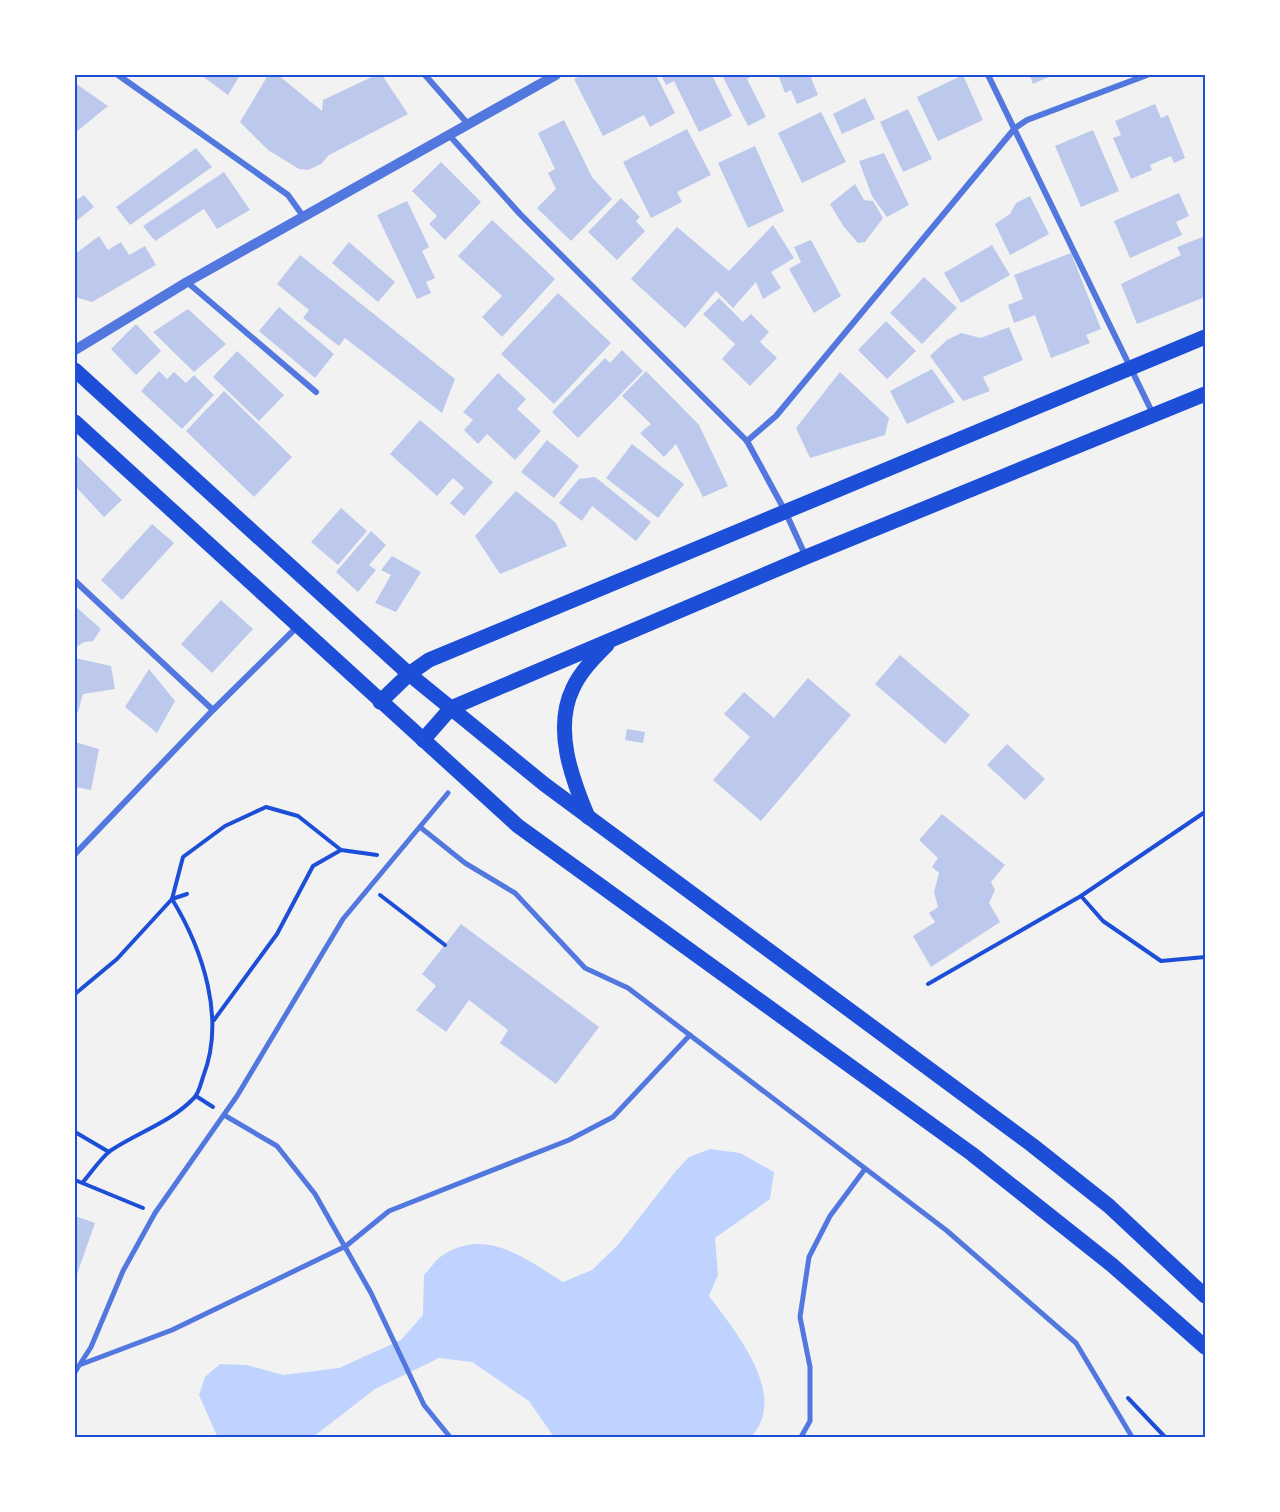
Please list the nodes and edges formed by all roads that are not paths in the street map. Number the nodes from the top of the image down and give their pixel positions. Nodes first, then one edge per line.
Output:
1 (118, 75) edge
2 (425, 75) edge
3 (556, 75) edge
4 (988, 75) edge
5 (1147, 75) edge
6 (468, 124) junction
7 (1015, 128) junction
8 (450, 135) junction
9 (303, 216) junction
10 (187, 282) junction
11 (1205, 337) edge
12 (75, 350) edge
13 (1132, 368) junction
14 (75, 369) edge
15 (316, 392) dead end
16 (1205, 394) edge
17 (1154, 416) junction
18 (75, 422) edge
19 (747, 441) junction
20 (785, 511) junction
21 (806, 557) junction
22 (75, 581) edge
23 (298, 627) junction
24 (613, 639) junction
25 (409, 674) junction
26 (380, 702) junction
27 (451, 708) junction
28 (213, 710) junction
29 (423, 740) junction
30 (448, 793) dead end
31 (590, 820) junction
32 (420, 827) junction
33 (75, 854) edge
34 (690, 1035) junction
35 (224, 1115) junction
36 (865, 1169) junction
37 (346, 1246) junction
38 (1205, 1296) edge
39 (1205, 1347) edge
40 (81, 1364) junction
41 (75, 1372) edge
42 (450, 1437) edge
43 (801, 1437) edge
44 (1132, 1437) edge

1 - 9 street
2 - 6 street
3 - 6 street
4 - 7 street
5 - 7 street
6 - 8 street
7 - 13 street
7 - 19 street
8 - 9 street
8 - 19 street
9 - 10 street
10 - 12 street
10 - 15 street
11 - 13 main road
13 - 17 street
13 - 20 main road
14 - 25 main road
16 - 17 main road
17 - 21 main road
18 - 23 main road
19 - 20 street
20 - 21 street
20 - 25 main road
21 - 24 main road
22 - 28 street
23 - 26 main road
23 - 28 street
24 - 27 main road
24 - 31 main road
25 - 26 main road
25 - 27 main road
26 - 29 main road
27 - 29 main road
27 - 31 main road
28 - 33 street
29 - 39 main road
30 - 32 street
31 - 38 main road
32 - 34 street
32 - 35 street
34 - 36 street
34 - 37 street
35 - 37 street
35 - 40 street
36 - 43 street
36 - 44 street
37 - 40 street
37 - 42 street
40 - 41 street

